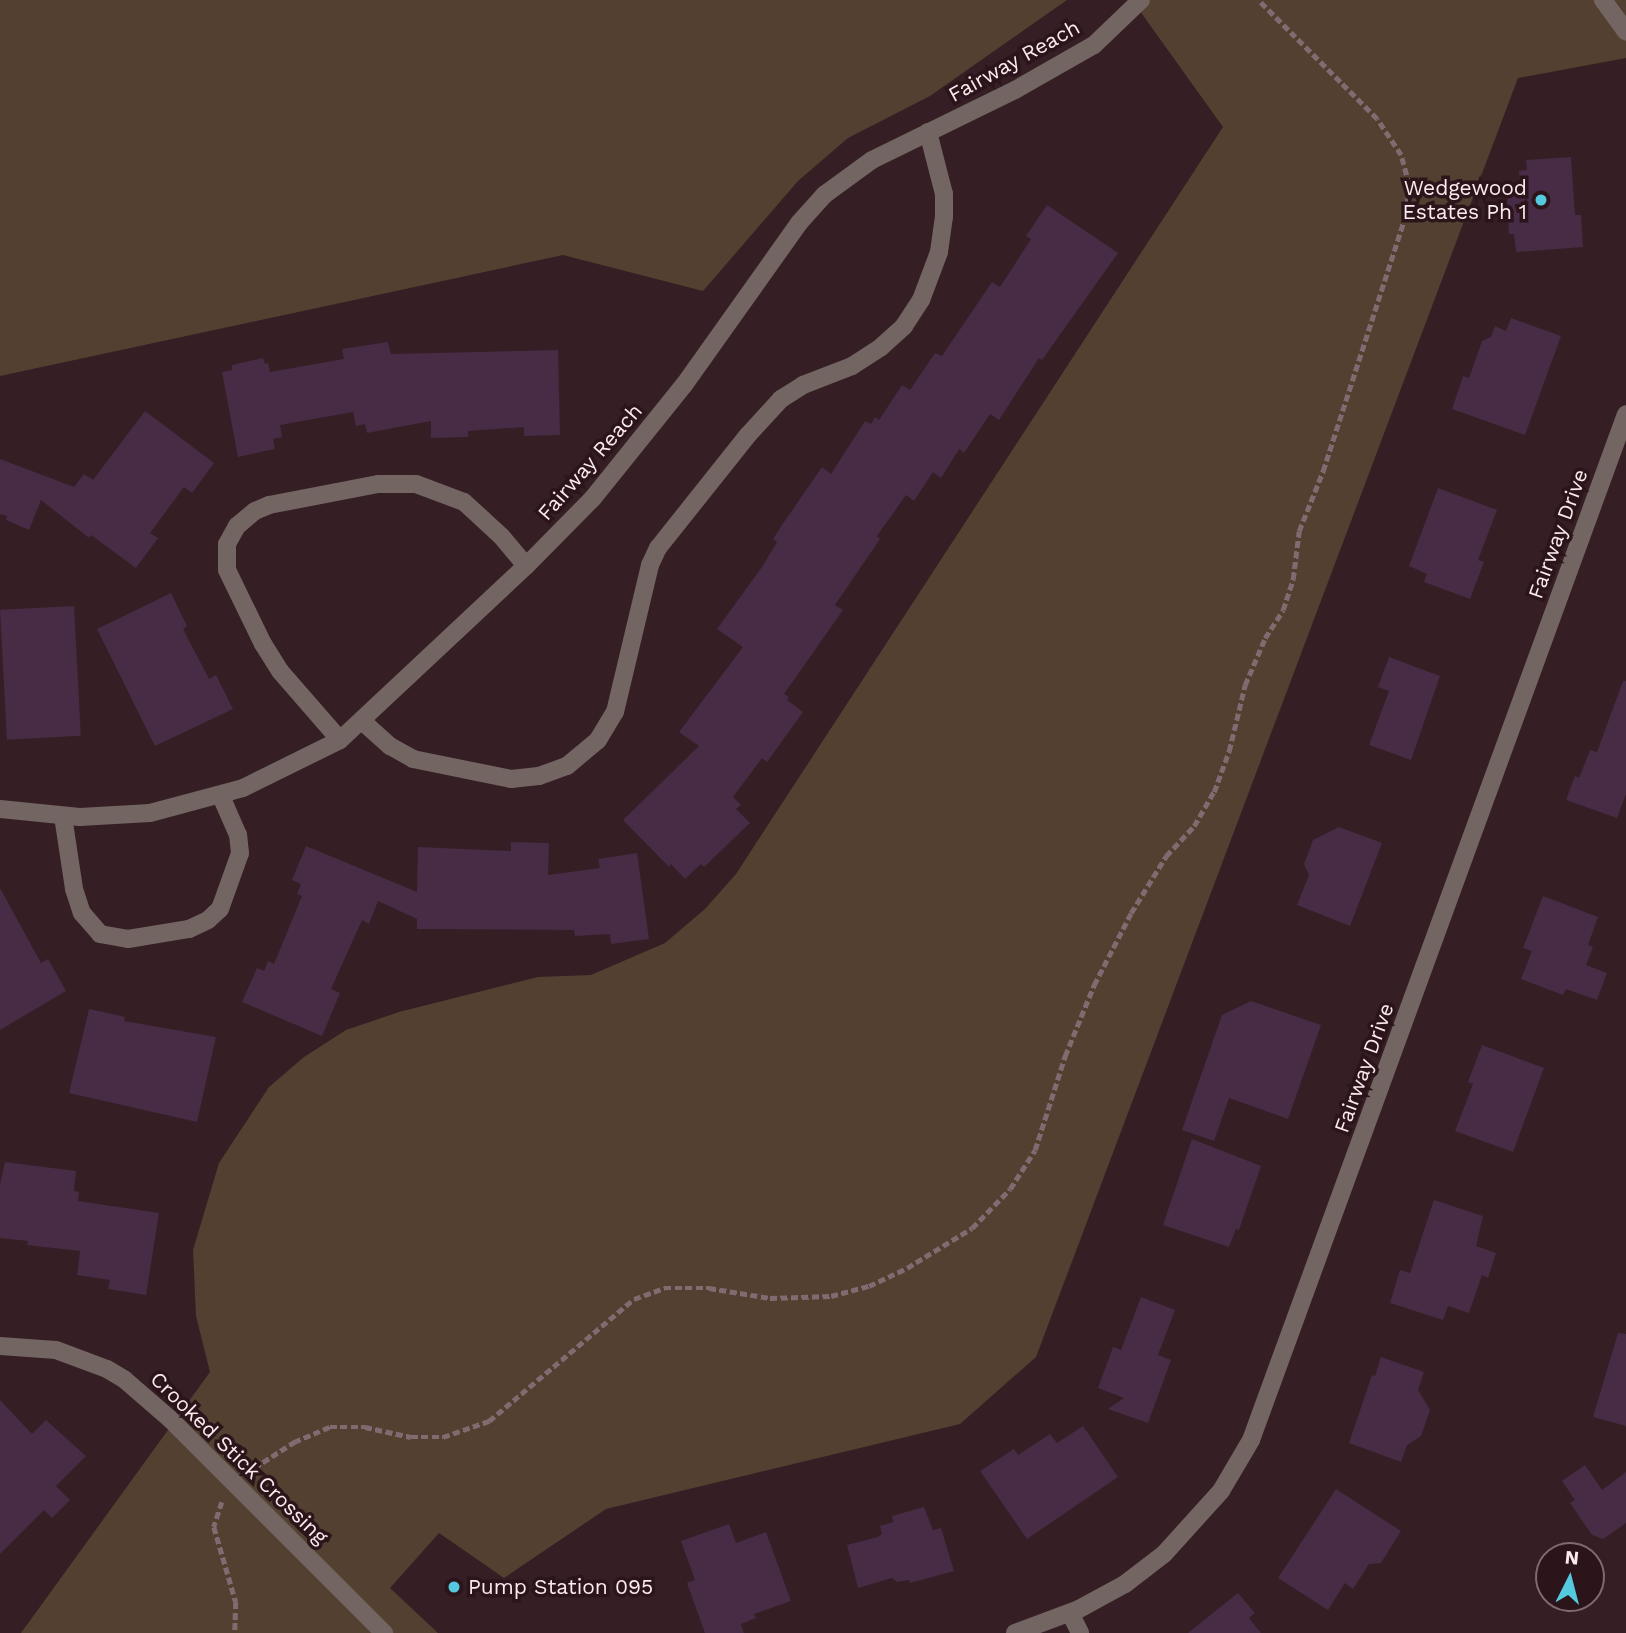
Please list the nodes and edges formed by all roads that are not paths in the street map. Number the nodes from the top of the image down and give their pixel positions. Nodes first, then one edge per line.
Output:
1 (1141, 0) edge
2 (1603, 0) edge
3 (1626, 32) edge
4 (928, 132) junction
5 (1626, 414) edge
6 (526, 566) junction
7 (362, 721) junction
8 (340, 740) junction
9 (221, 796) junction
10 (0, 809) edge
11 (62, 816) junction
12 (0, 1346) edge
13 (1070, 1613) junction
14 (384, 1633) edge
15 (1015, 1633) edge
16 (1080, 1633) edge

1 - 4 street, Fairway Reach
2 - 3 street
4 - 6 street, Fairway Reach
4 - 7 street
5 - 13 street, Fairway Drive
6 - 7 street, Fairway Reach
6 - 8 street
7 - 8 street, Fairway Reach
8 - 9 street, Fairway Reach
9 - 11 street, Fairway Reach
9 - 11 street
10 - 11 street, Fairway Reach
12 - 14 street, Crooked Stick Crossing
13 - 15 street, Fairway Drive
13 - 16 street

